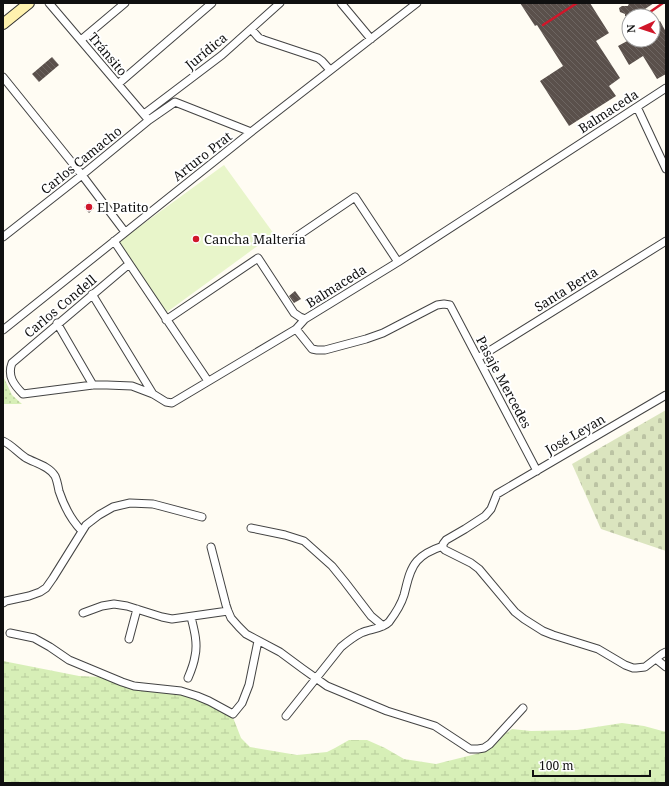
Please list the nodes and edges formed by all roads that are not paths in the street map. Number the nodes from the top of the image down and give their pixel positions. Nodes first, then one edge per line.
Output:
1 (29, 3) edge
2 (49, 3) edge
3 (125, 3) edge
4 (212, 3) edge
5 (280, 3) edge
6 (341, 3) edge
7 (417, 3) edge
8 (203, 6) edge
9 (3, 24) edge
10 (251, 29) junction
11 (371, 39) junction
12 (81, 40) junction
13 (330, 70) junction
14 (3, 77) edge
15 (118, 84) junction
16 (666, 88) edge
17 (637, 107) junction
18 (146, 117) junction
19 (251, 132) junction
20 (666, 169) edge
21 (82, 175) junction
22 (125, 232) junction
23 (3, 237) edge
24 (296, 237) dead end
25 (114, 241) junction
26 (666, 241) edge
27 (398, 262) junction
28 (128, 264) junction
29 (92, 294) junction
30 (305, 319) junction
31 (166, 320) junction
32 (57, 323) junction
33 (296, 329) junction
34 (3, 330) edge
35 (478, 358) junction
36 (10, 368) joint
37 (208, 381) junction
38 (93, 385) junction
39 (153, 394) junction
40 (666, 395) edge
41 (3, 441) edge
42 (537, 471) junction
43 (202, 517) dead end
44 (251, 528) dead end
45 (82, 531) junction
46 (443, 546) junction
47 (210, 547) dead end
48 (3, 603) edge
49 (137, 610) junction
50 (228, 611) junction
51 (83, 613) dead end
52 (191, 617) junction
53 (383, 626) junction
54 (10, 633) dead end
55 (129, 639) dead end
56 (258, 641) junction
57 (666, 652) edge
58 (656, 659) junction
59 (666, 667) edge
60 (188, 678) dead end
61 (316, 679) junction
62 (523, 708) dead end
63 (286, 716) dead end

1 - 9 street
2 - 12 street, Tránsito
3 - 12 street
4 - 8 street
5 - 10 street, Jurídica
6 - 11 street
7 - 11 street, Arturo Prat
8 - 15 street
10 - 13 street
10 - 18 street, Jurídica
11 - 13 street, Arturo Prat
12 - 15 street, Tránsito
13 - 19 street, Arturo Prat
14 - 21 street
15 - 18 street, Tránsito
16 - 17 street, Balmaceda
17 - 20 street
17 - 27 street, Balmaceda
18 - 19 street, Carlos Camacho
18 - 21 street, Carlos Camacho
19 - 22 street, Arturo Prat
21 - 22 street
21 - 23 street, Carlos Camacho
22 - 25 street, Arturo Prat
24 - 27 street
25 - 28 street
25 - 34 street, Arturo Prat
26 - 35 street, Santa Berta
27 - 30 street, Balmaceda
28 - 29 street, Carlos Condell
28 - 31 street
29 - 32 street, Carlos Condell
29 - 39 street
30 - 31 street
30 - 33 street, Balmaceda
31 - 37 street
32 - 36 street, Carlos Condell
32 - 38 street
33 - 35 street, Pasaje Mercedes
33 - 37 street, Balmaceda
35 - 42 street, Pasaje Mercedes
36 - 38 street, Balmaceda
37 - 39 street, Balmaceda
38 - 39 street, Balmaceda
40 - 42 street, José Leyan
41 - 45 street
42 - 46 street, José Leyan
43 - 45 street
44 - 53 street
45 - 48 street
46 - 53 street
46 - 58 street
47 - 50 street
49 - 51 street
49 - 52 street
49 - 55 street
50 - 52 street
50 - 56 street
52 - 60 street
53 - 61 street
54 - 56 street
56 - 61 street
57 - 58 street
58 - 59 street
61 - 62 street
61 - 63 street

